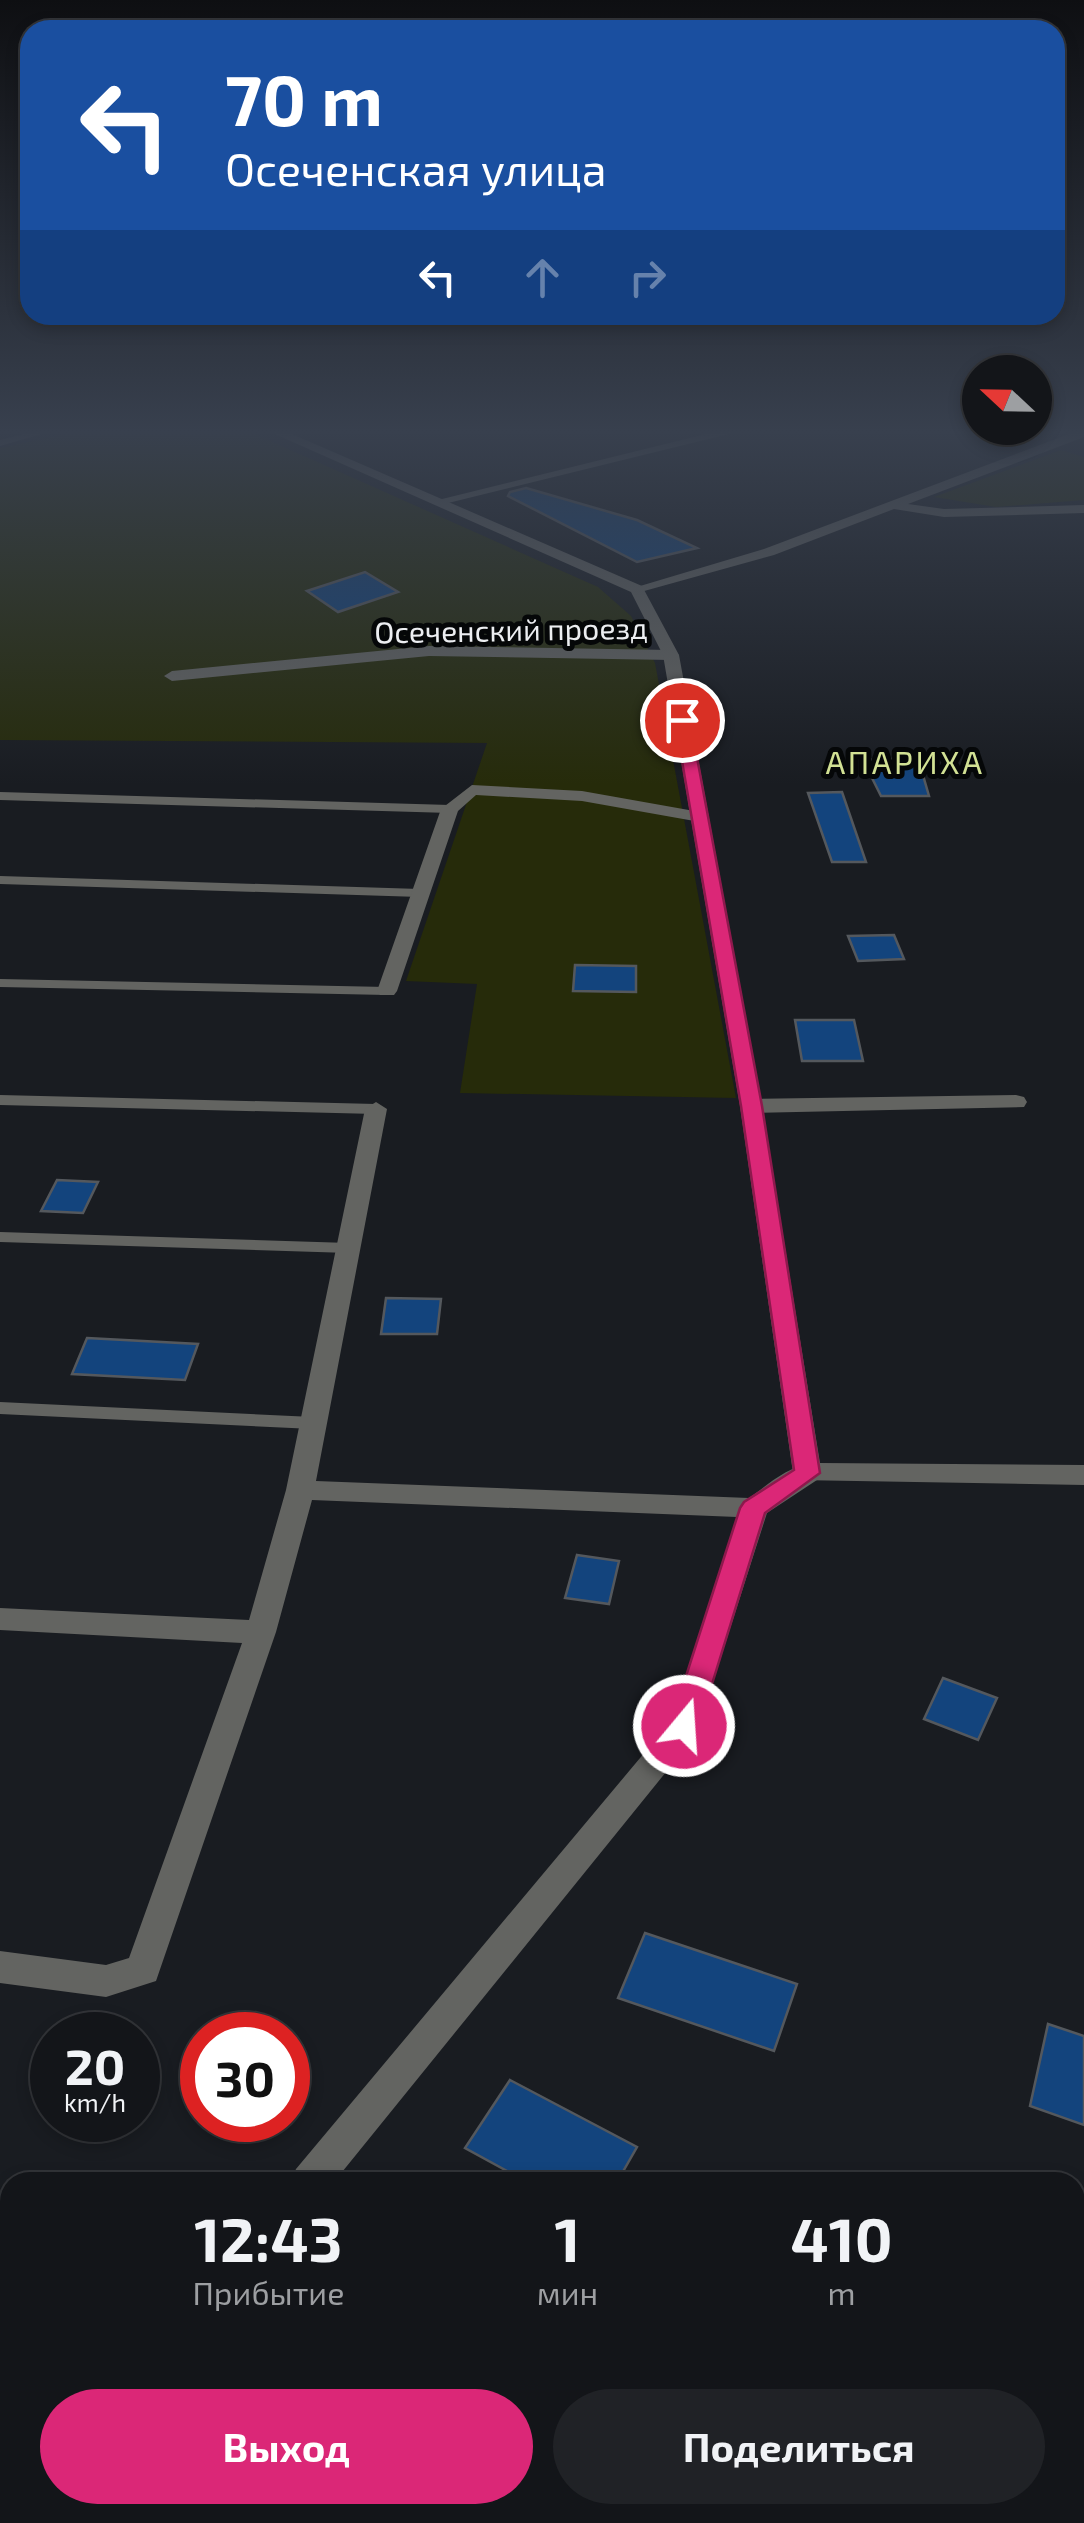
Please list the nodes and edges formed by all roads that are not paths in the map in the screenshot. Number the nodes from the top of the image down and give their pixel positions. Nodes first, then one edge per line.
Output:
1 (547, 549) edge
2 (778, 549) edge
3 (638, 589) junction
4 (671, 655) junction
5 (172, 676) dead end
6 (0, 796) edge
7 (450, 810) junction
8 (700, 817) junction
9 (0, 880) edge
10 (420, 893) junction
11 (0, 982) edge
12 (387, 991) joint
13 (0, 1100) edge
14 (1016, 1102) dead end
15 (751, 1106) junction
16 (376, 1109) joint
17 (0, 1237) edge
18 (349, 1248) junction
19 (0, 1408) edge
20 (313, 1423) junction
21 (807, 1473) junction
22 (1084, 1475) edge
23 (300, 1490) junction
24 (754, 1508) junction
25 (0, 1619) edge
26 (261, 1632) junction
27 (0, 1967) edge
28 (318, 2172) edge

1 - 3 street
2 - 3 street
3 - 4 street
4 - 5 street, Осеченский проезд
4 - 8 street
6 - 7 lane
7 - 8 street
7 - 10 street
8 - 15 street
9 - 10 lane
10 - 12 street
11 - 12 lane
13 - 16 lane
14 - 15 street
15 - 21 street
16 - 18 street
17 - 18 lane
18 - 20 street
19 - 20 lane
20 - 23 street
21 - 22 street
21 - 24 street
23 - 24 street
23 - 26 street
24 - 28 street
25 - 26 street
26 - 27 street

